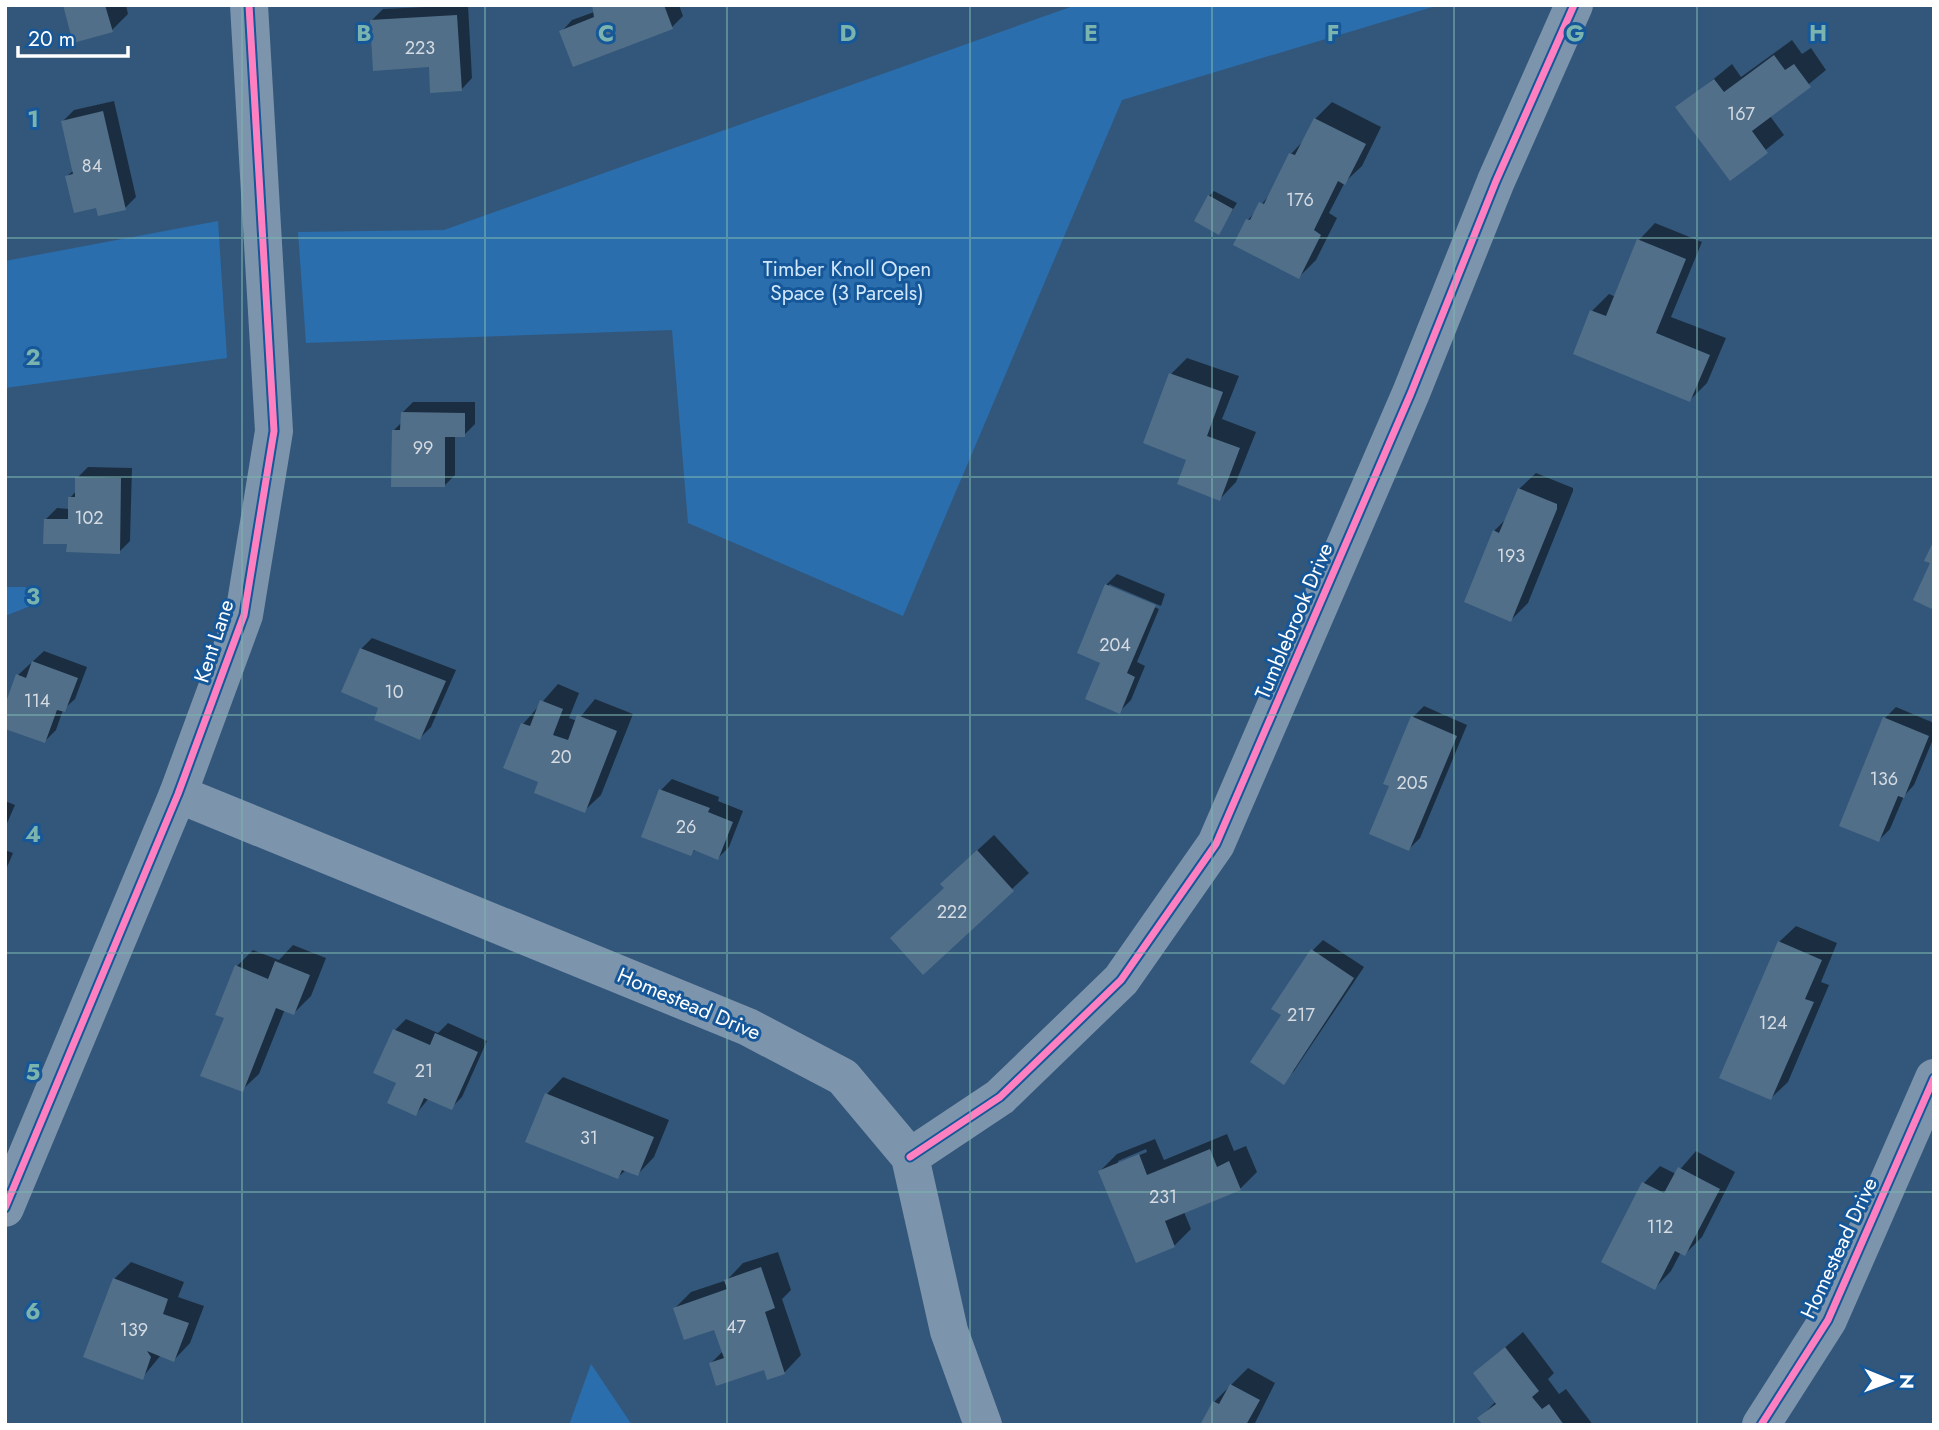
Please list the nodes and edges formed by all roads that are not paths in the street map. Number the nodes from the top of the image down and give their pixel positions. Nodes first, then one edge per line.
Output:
1 (249, 5) edge
2 (1574, 5) edge
3 (178, 794) junction
4 (1934, 1079) edge
5 (910, 1157) junction
6 (5, 1208) edge
7 (984, 1425) edge
8 (1761, 1425) edge

1 - 3 street, Kent Lane
2 - 5 street, Tumblebrook Drive
3 - 5 street, Homestead Drive
3 - 6 street, Kent Lane
4 - 8 street, Homestead Drive
5 - 7 street, Homestead Drive

